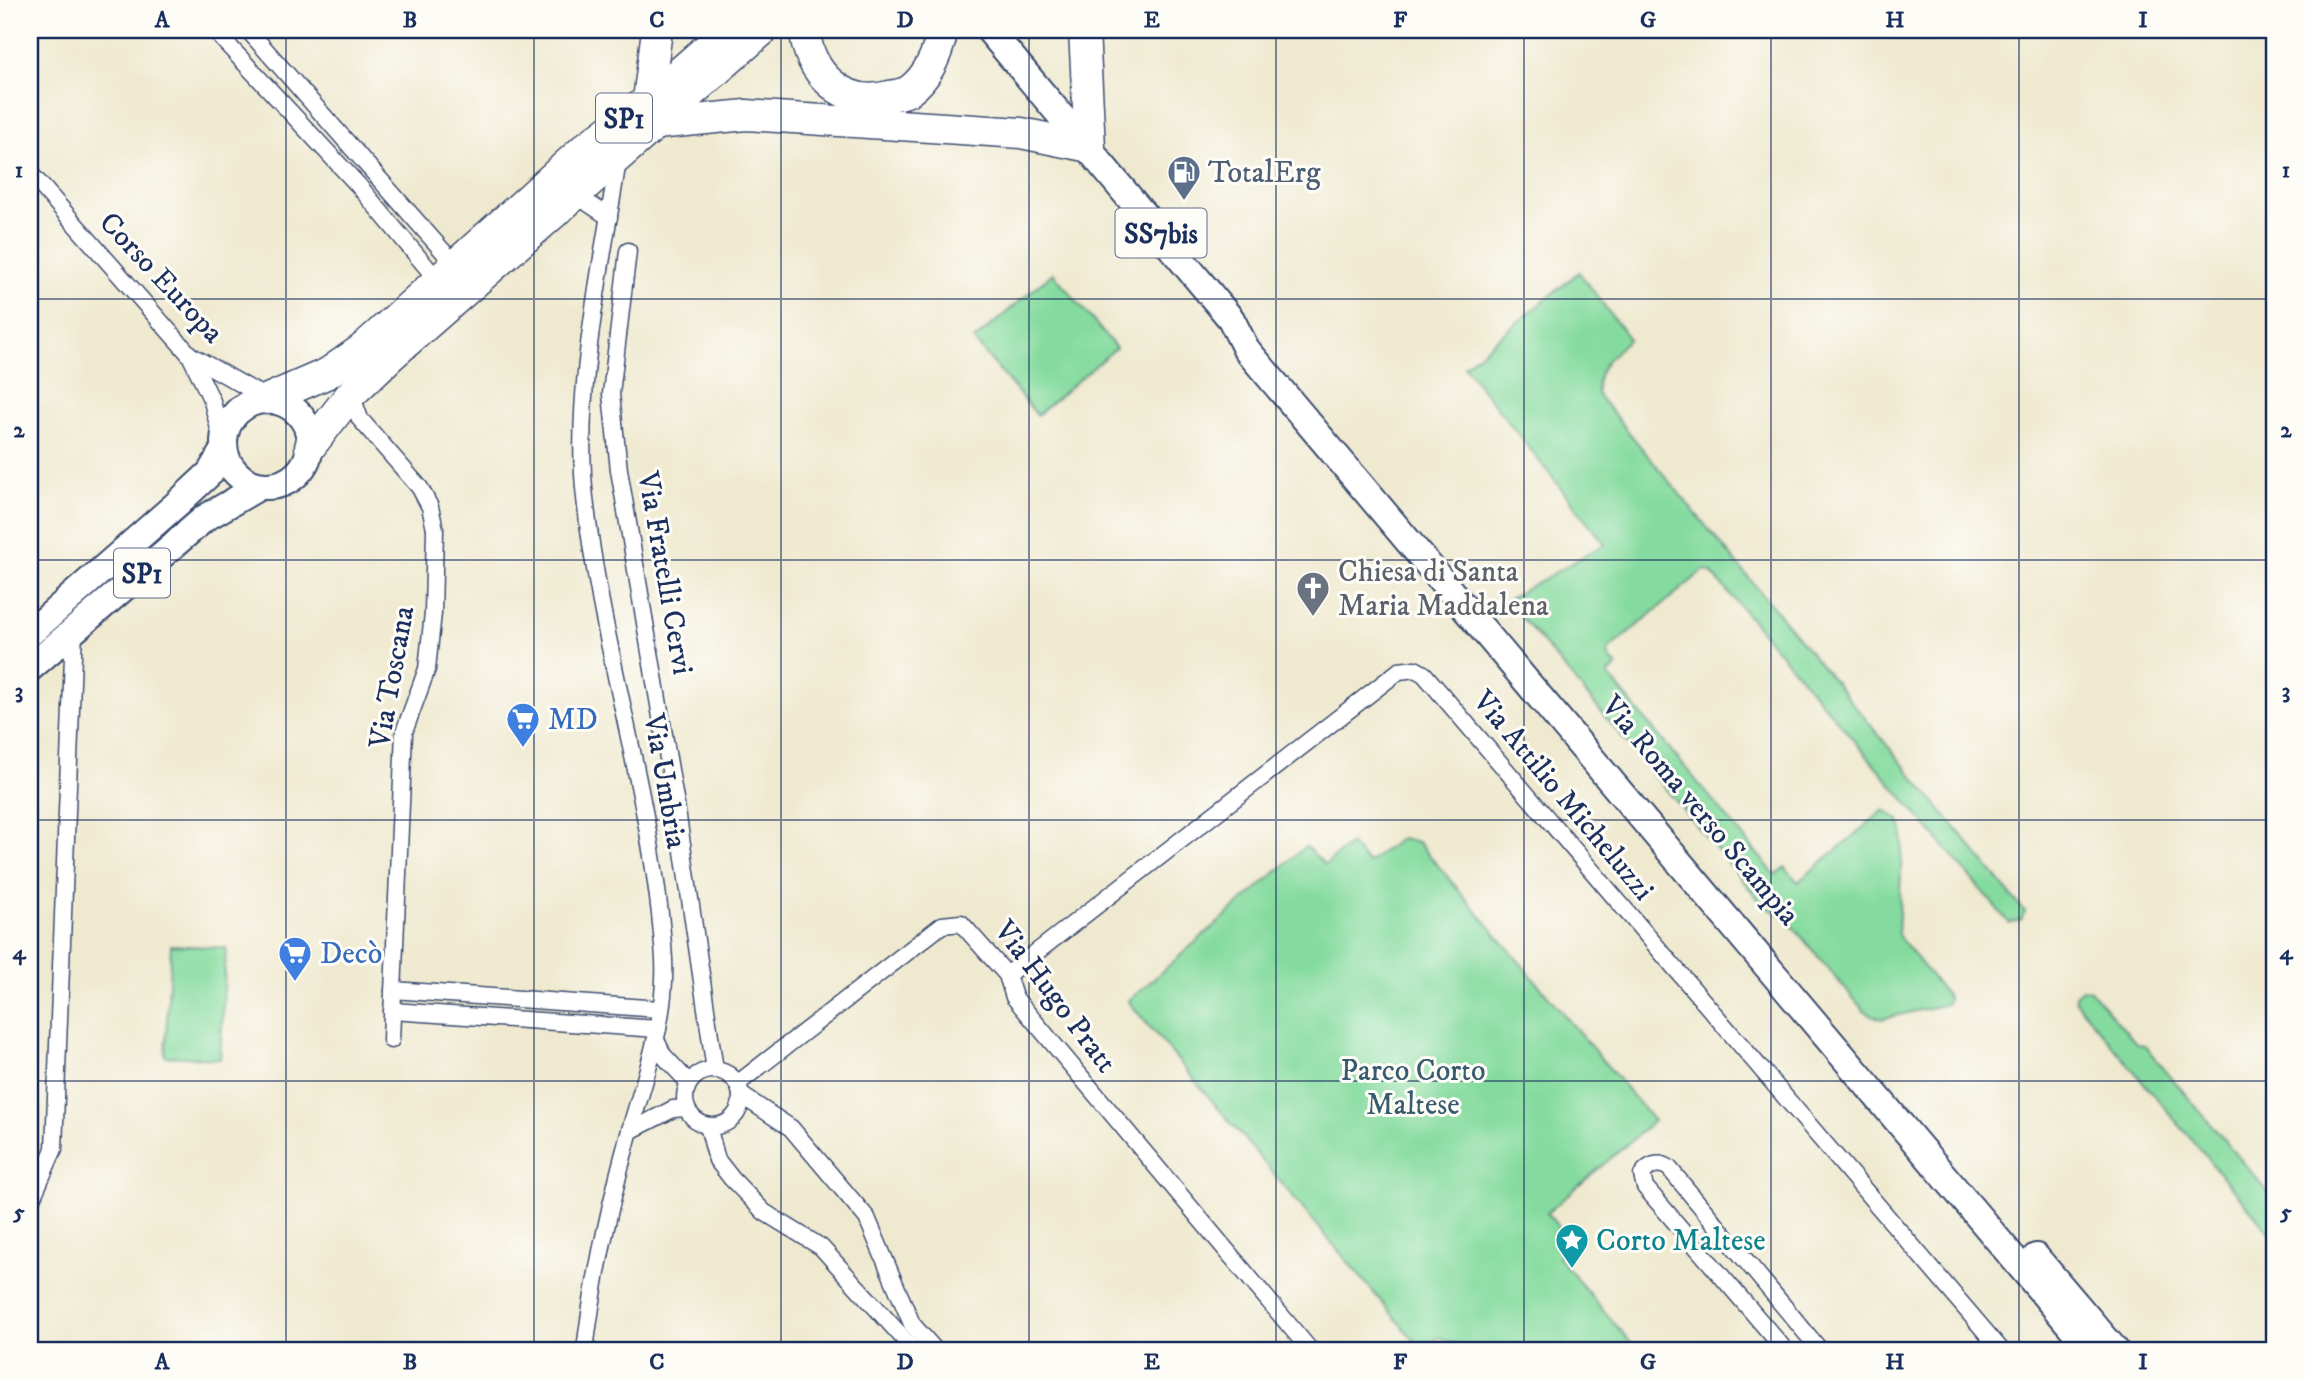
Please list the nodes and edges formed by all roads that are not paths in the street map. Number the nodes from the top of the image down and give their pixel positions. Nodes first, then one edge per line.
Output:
1 (214, 30) edge
2 (247, 30) edge
3 (657, 30) edge
4 (728, 30) edge
5 (763, 30) edge
6 (805, 30) edge
7 (943, 30) edge
8 (989, 30) edge
9 (1084, 30) edge
10 (652, 112) junction
11 (1090, 147) junction
12 (619, 157) junction
13 (30, 173) edge
14 (576, 195) junction
15 (609, 217) junction
16 (628, 251) dead end
17 (448, 274) junction
18 (1231, 319) junction
19 (190, 355) junction
20 (351, 394) junction
21 (268, 399) junction
22 (310, 447) junction
23 (224, 449) junction
24 (260, 486) junction
25 (74, 630) junction
26 (30, 633) edge
27 (30, 668) edge
28 (1007, 975) junction
29 (393, 990) junction
30 (660, 1009) junction
31 (392, 1011) junction
32 (657, 1036) junction
33 (391, 1040) dead end
34 (715, 1070) junction
35 (689, 1083) junction
36 (739, 1089) junction
37 (686, 1108) junction
38 (708, 1126) junction
39 (630, 1131) junction
40 (30, 1203) edge
41 (586, 1350) edge
42 (914, 1350) edge
43 (935, 1350) edge
44 (1310, 1350) edge
45 (1785, 1350) edge
46 (1820, 1350) edge
47 (2001, 1350) edge
48 (2091, 1350) edge
49 (2115, 1350) edge

1 - 17 street
2 - 17 street
3 - 10 highway
4 - 10 highway, SP1
5 - 10 highway, SP1
6 - 7 highway
8 - 11 main road, Via Roma verso Scampia / SS7bis
9 - 11 highway
10 - 11 highway
10 - 12 highway, SP1
10 - 17 highway, SP1
11 - 18 main road, Via Roma verso Scampia / SS7bis
12 - 14 highway, SP1
12 - 15 street, Via Umbria
13 - 19 street, Corso Europa
14 - 15 street
14 - 20 highway, SP1
15 - 30 street, Via Umbria
16 - 34 street, Via Fratelli Cervi
17 - 21 highway, SP1
18 - 48 main road, Via Roma verso Scampia
18 - 49 main road, Via Roma verso Scampia
19 - 21 street, Corso Europa
19 - 23 street
20 - 22 highway, SP1
20 - 29 street, Via Toscana
21 - 22 main road
21 - 23 main road
22 - 24 main road
23 - 24 main road
23 - 26 main road, SP1
24 - 25 main road, SP1
25 - 27 main road, SP1
25 - 40 street
28 - 36 street, Via Hugo Pratt
28 - 44 street, Via Hugo Pratt
28 - 47 street, Via Attilio Micheluzzi
29 - 30 street
29 - 31 street, Via Toscana
30 - 32 street, Via Umbria
31 - 32 street
31 - 33 street, Via Toscana
32 - 35 street
32 - 39 street, Via Umbria
34 - 35 street
34 - 36 street
35 - 37 street
36 - 38 street
36 - 43 street
37 - 38 street
37 - 39 street
38 - 42 street
39 - 41 street, Via Umbria
45 - 46 street

